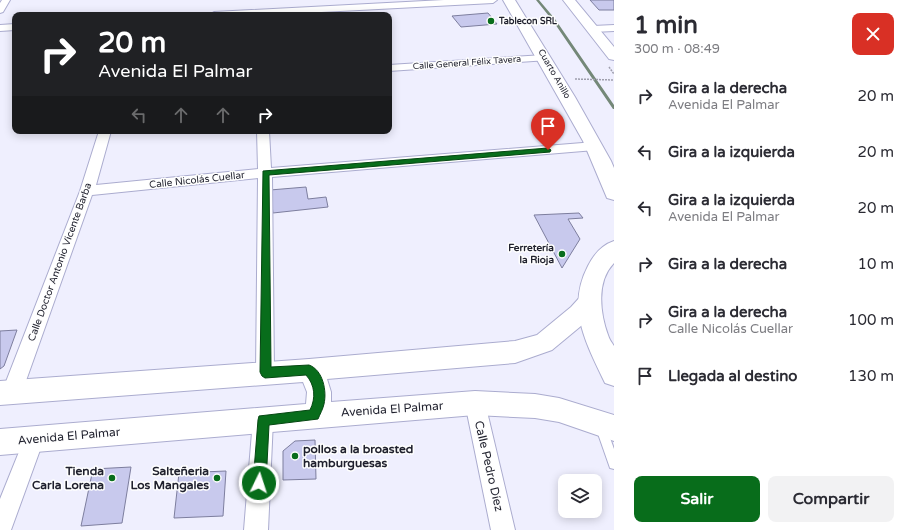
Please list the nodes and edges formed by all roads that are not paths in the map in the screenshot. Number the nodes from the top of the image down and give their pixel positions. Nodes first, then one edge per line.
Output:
1 (6, 0) edge
2 (493, 0) edge
3 (509, 0) edge
4 (569, 0) edge
5 (0, 10) edge
6 (224, 12) edge
7 (12, 27) edge
8 (0, 28) edge
9 (614, 28) edge
10 (593, 29) junction
11 (614, 56) edge
12 (544, 58) junction
13 (392, 68) edge
14 (104, 134) edge
15 (263, 134) edge
16 (595, 146) junction
17 (265, 173) junction
18 (87, 191) junction
19 (614, 194) edge
20 (614, 249) edge
21 (589, 302) junction
22 (309, 370) junction
23 (265, 372) junction
24 (614, 374) edge
25 (6, 393) edge
26 (475, 403) junction
27 (314, 415) junction
28 (263, 420) junction
29 (606, 425) edge
30 (34, 439) junction
31 (0, 442) edge
32 (614, 464) edge
33 (0, 528) edge
34 (256, 530) edge
35 (503, 530) edge

1 - 5 street
2 - 6 street
3 - 12 highway, Cuarto Anillo
4 - 10 highway
7 - 8 street
9 - 10 street
10 - 11 highway
12 - 13 street, Calle General Félix Tavera
12 - 16 highway, Cuarto Anillo
14 - 18 street, Calle Doctor Antonio Vicente Barba
15 - 17 street
16 - 17 street, Calle Nicolás Cuellar
16 - 19 highway, Cuarto Anillo
17 - 18 street, Calle Nicolás Cuellar
17 - 23 street
18 - 25 street, Calle Doctor Antonio Vicente Barba
20 - 21 highway
21 - 22 street
21 - 24 highway
22 - 23 street
22 - 27 street
23 - 25 street
26 - 27 street, Avenida El Palmar
26 - 29 street, Avenida El Palmar
26 - 35 street, Calle Pedro Díez
27 - 28 street, Avenida El Palmar
28 - 30 street, Avenida El Palmar
28 - 34 street
29 - 32 lane
30 - 31 street, Avenida El Palmar
30 - 33 street

